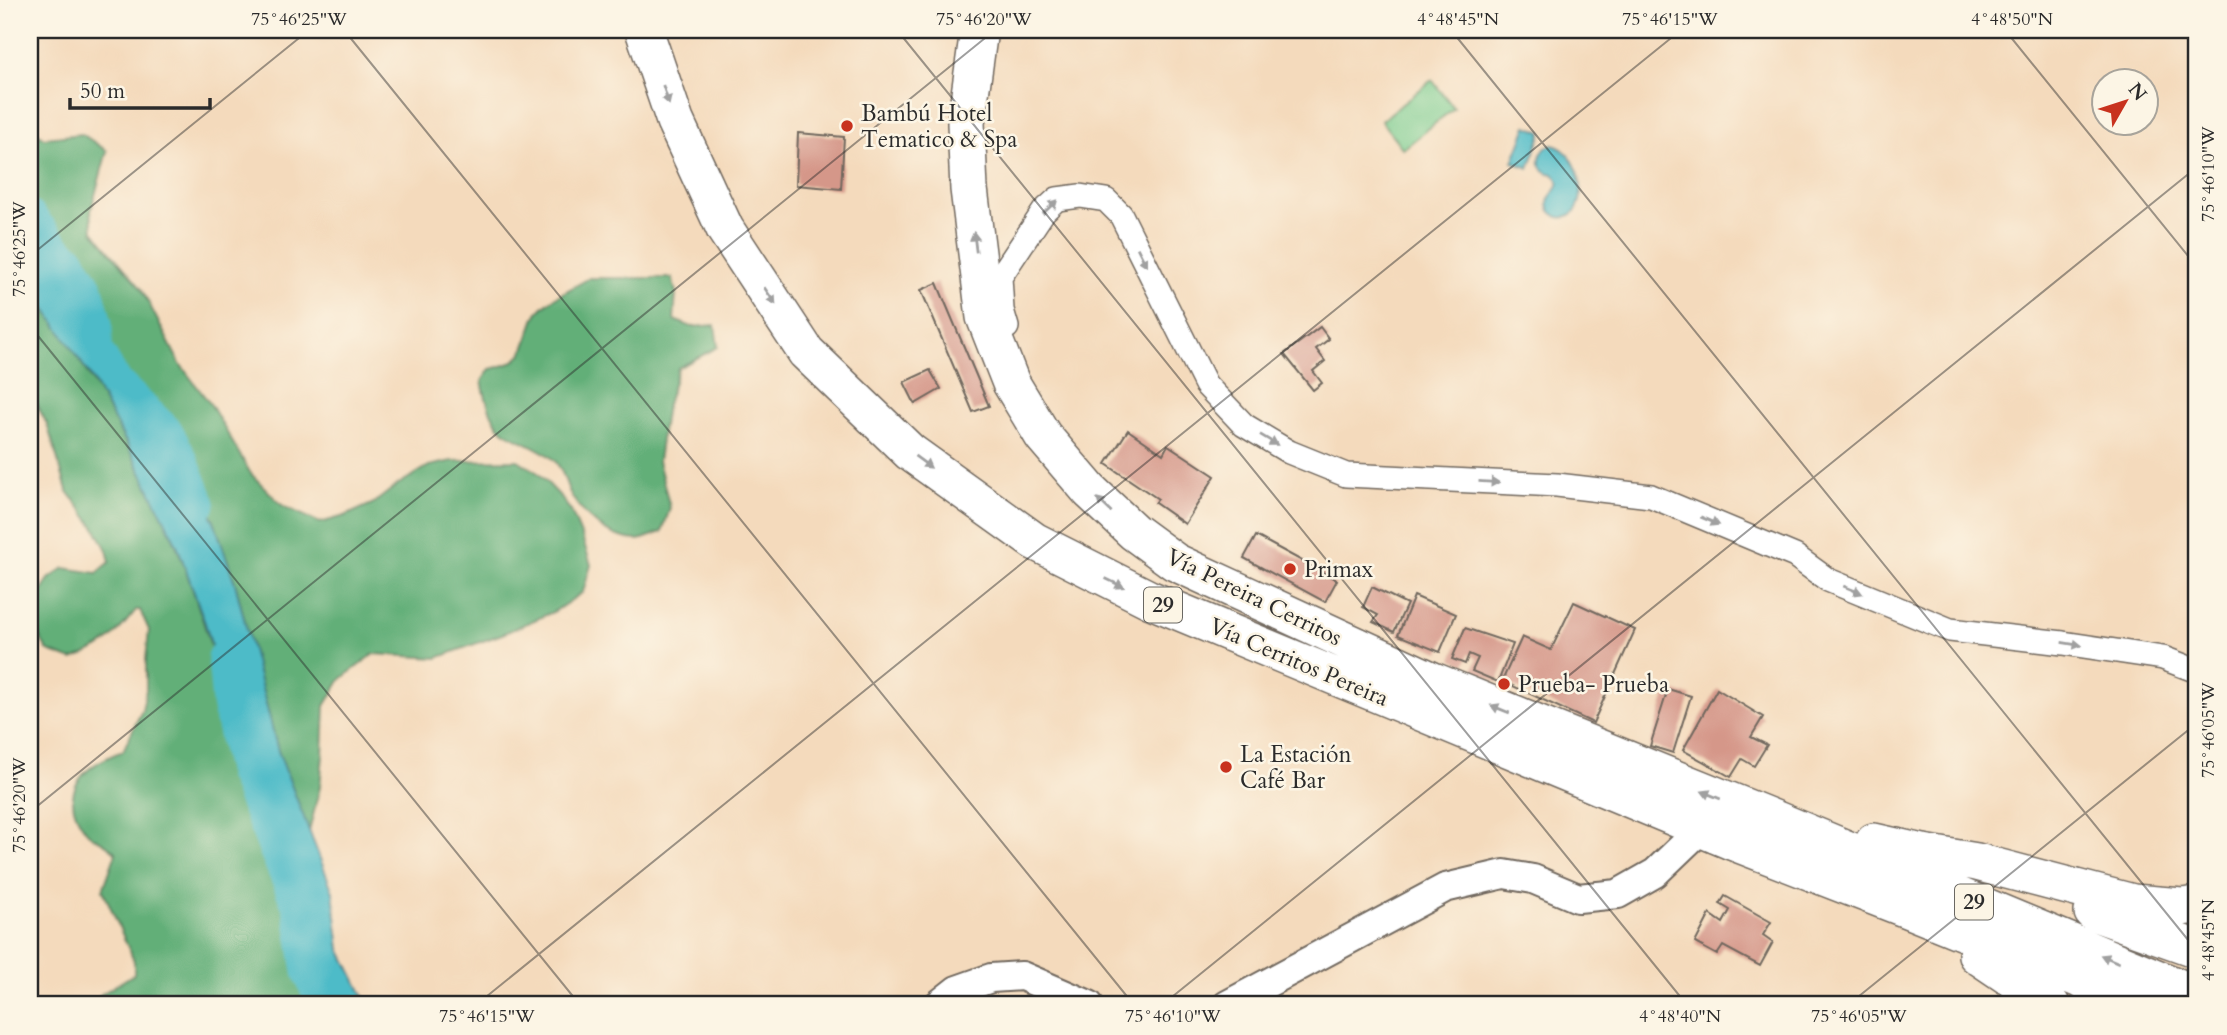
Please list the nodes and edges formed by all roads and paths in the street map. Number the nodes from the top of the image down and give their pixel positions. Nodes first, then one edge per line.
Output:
1 (644, 30) edge
2 (979, 30) edge
3 (1021, 402) junction
4 (2197, 671) edge
5 (1774, 819) junction
6 (1702, 829) junction
7 (1923, 853) junction
8 (2197, 905) edge
9 (1907, 909) junction
10 (2197, 949) edge
11 (2171, 995) edge
12 (2048, 1003) edge
13 (938, 1005) edge
14 (1088, 1005) edge
15 (1227, 1005) edge

1 -> 6 highway, Vía Cerritos Pereira / 29
3 -> 2 highway, Vía Pereira Cerritos / 29
3 -> 4 street
5 -> 3 highway, Vía Pereira Cerritos / 29
5 - 7 highway
11 -> 5 highway, 29
6 - 9 highway, Vía Cerritos Pereira / 29
6 - 15 street
7 - 8 highway
7 - 10 highway
9 - 11 highway, 29
9 - 12 highway
13 - 14 street

